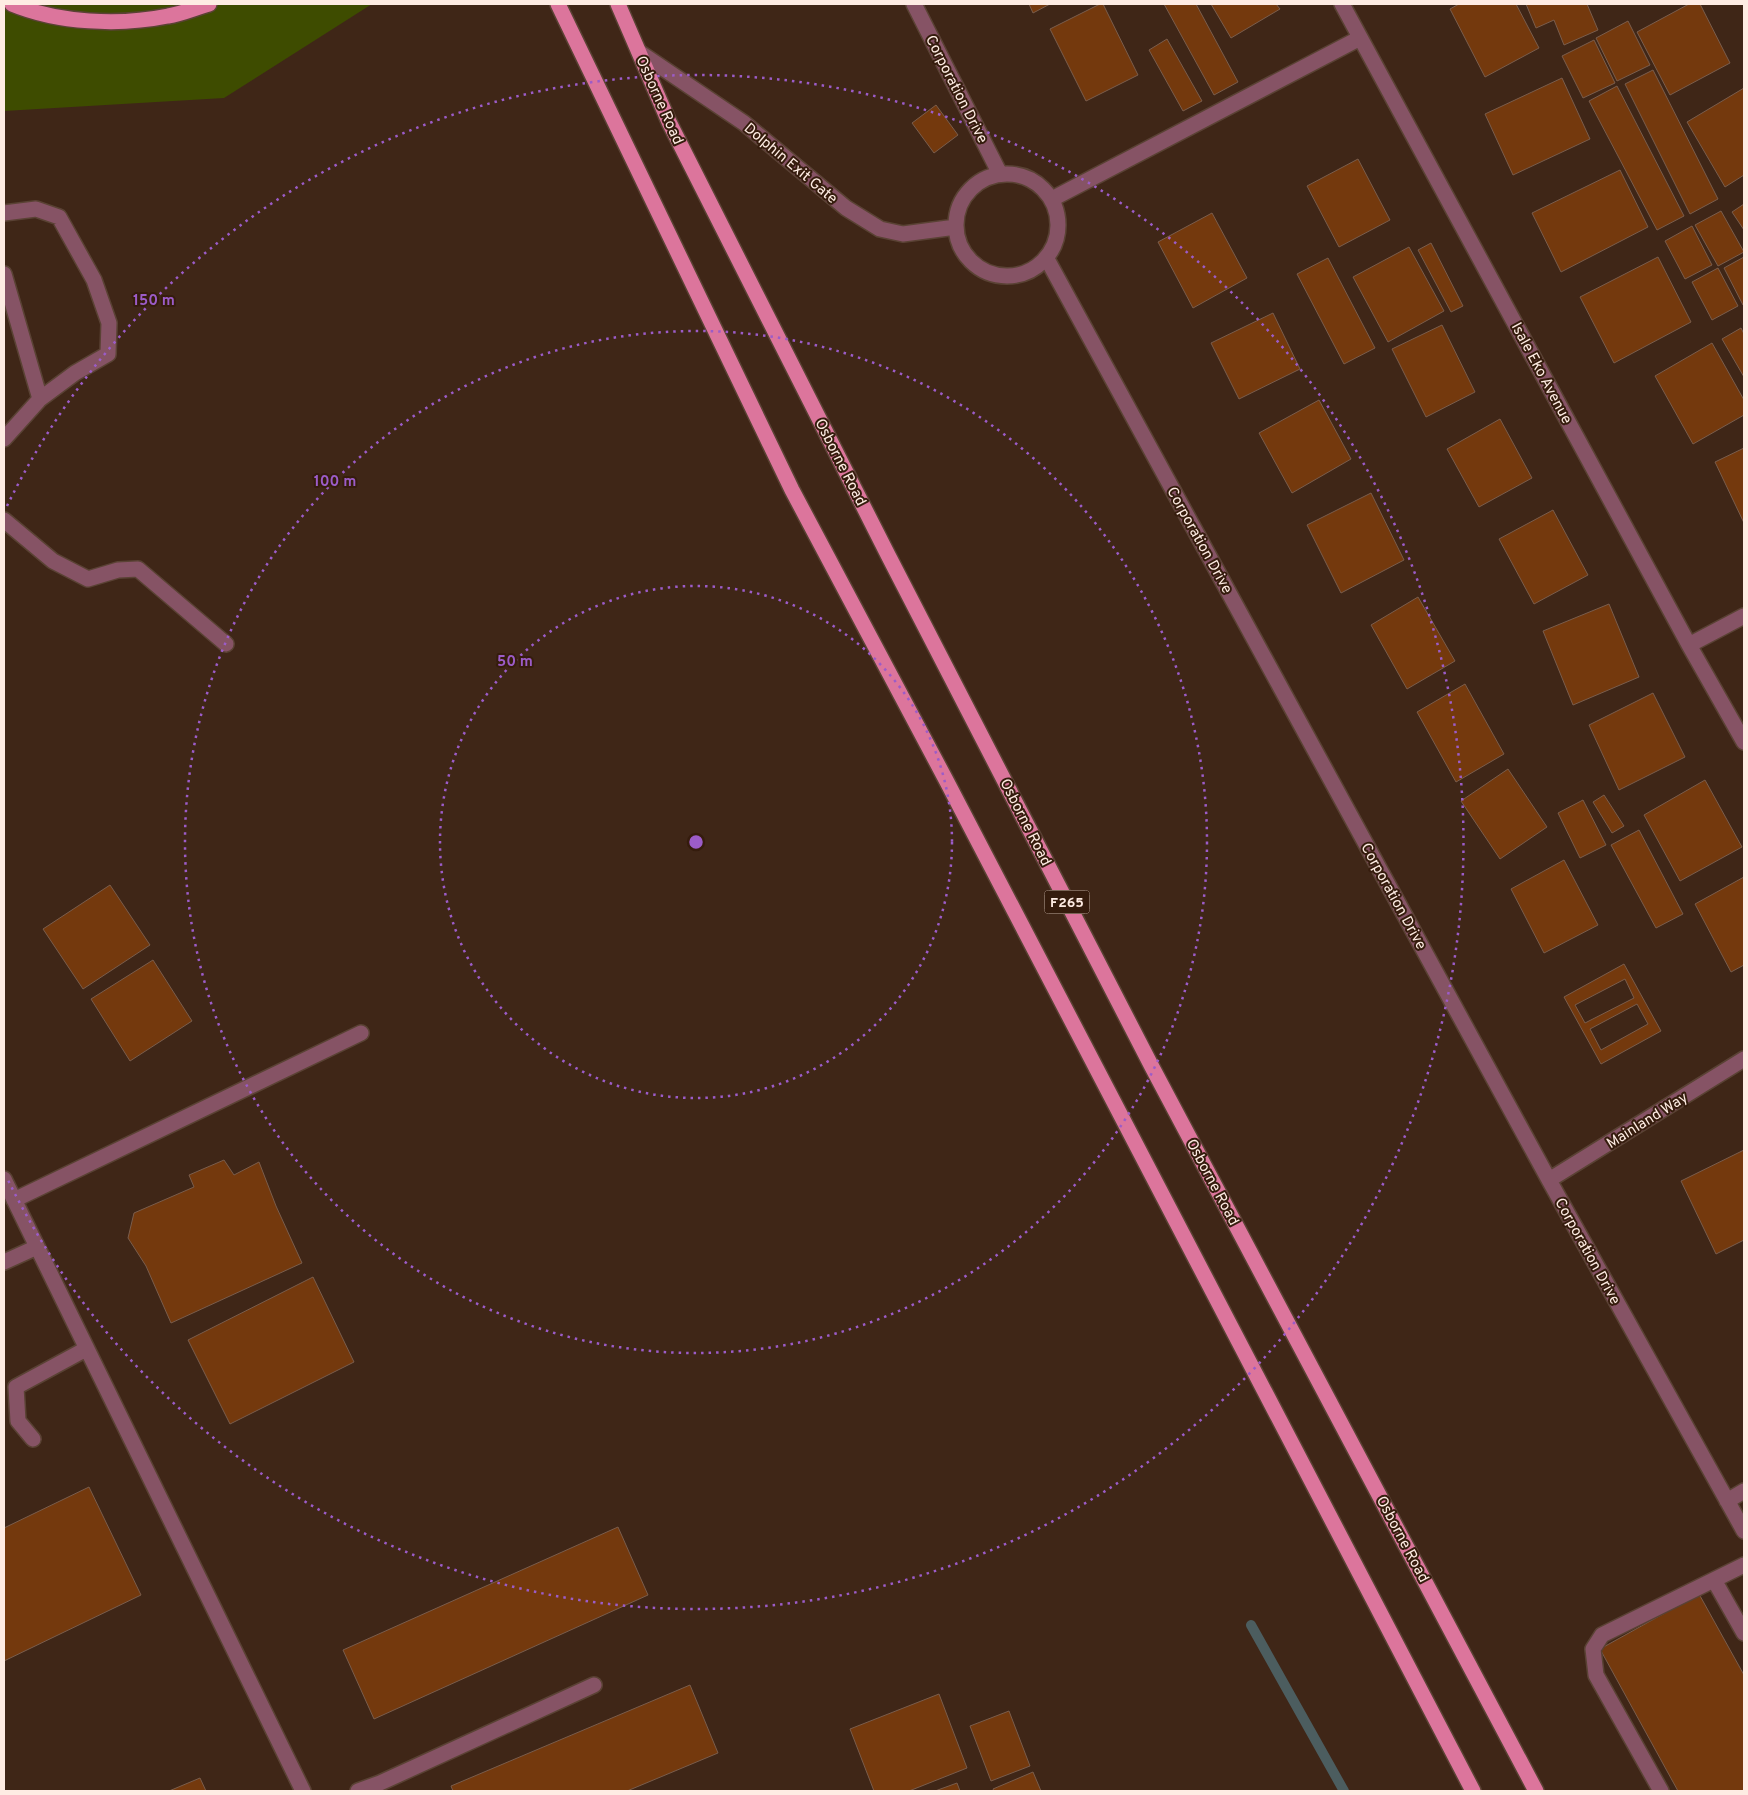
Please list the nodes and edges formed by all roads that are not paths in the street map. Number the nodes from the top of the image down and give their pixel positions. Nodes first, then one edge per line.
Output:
1 (12, 4) edge
2 (209, 4) edge
3 (558, 4) edge
4 (618, 4) edge
5 (914, 4) edge
6 (1342, 4) edge
7 (1360, 38) junction
8 (639, 52) junction
9 (1000, 174) junction
10 (1052, 199) junction
11 (4, 213) edge
12 (956, 227) junction
13 (1047, 259) junction
14 (4, 274) edge
15 (40, 399) junction
16 (4, 439) edge
17 (4, 520) edge
18 (1744, 616) edge
19 (226, 644) dead end
20 (1689, 645) junction
21 (1744, 742) edge
22 (361, 1033) dead end
23 (1744, 1059) edge
24 (4, 1179) edge
25 (1549, 1180) junction
26 (14, 1200) junction
27 (37, 1247) junction
28 (4, 1262) edge
29 (86, 1349) junction
30 (33, 1439) dead end
31 (1744, 1491) edge
32 (1727, 1501) junction
33 (1744, 1532) edge
34 (1744, 1565) edge
35 (1714, 1580) junction
36 (1744, 1633) edge
37 (594, 1685) dead end
38 (303, 1791) edge
39 (358, 1791) edge
40 (1473, 1791) edge
41 (1536, 1791) edge
42 (1661, 1791) edge

1 - 2 main road
3 - 40 main road
4 - 8 main road, Osborne Road / F265
5 - 9 street, Corporation Drive
6 - 7 street, Isale Eko Avenue
7 - 10 street
7 - 20 street, Isale Eko Avenue
8 - 12 street, Dolphin Exit Gate
8 - 41 main road, Osborne Road / F265
9 - 10 street
9 - 12 street
10 - 13 street
11 - 15 street
12 - 13 street
13 - 25 street, Corporation Drive
14 - 15 street
15 - 16 street
17 - 19 street
18 - 20 street
20 - 21 street, Isale Eko Avenue
22 - 26 street
23 - 25 street, Mainland Way
24 - 26 street
25 - 32 street, Corporation Drive
26 - 27 street
27 - 28 street
27 - 29 street
29 - 30 street
29 - 38 street
31 - 32 street
32 - 33 street, Corporation Drive
34 - 35 street
35 - 36 street
35 - 42 street
37 - 39 street

